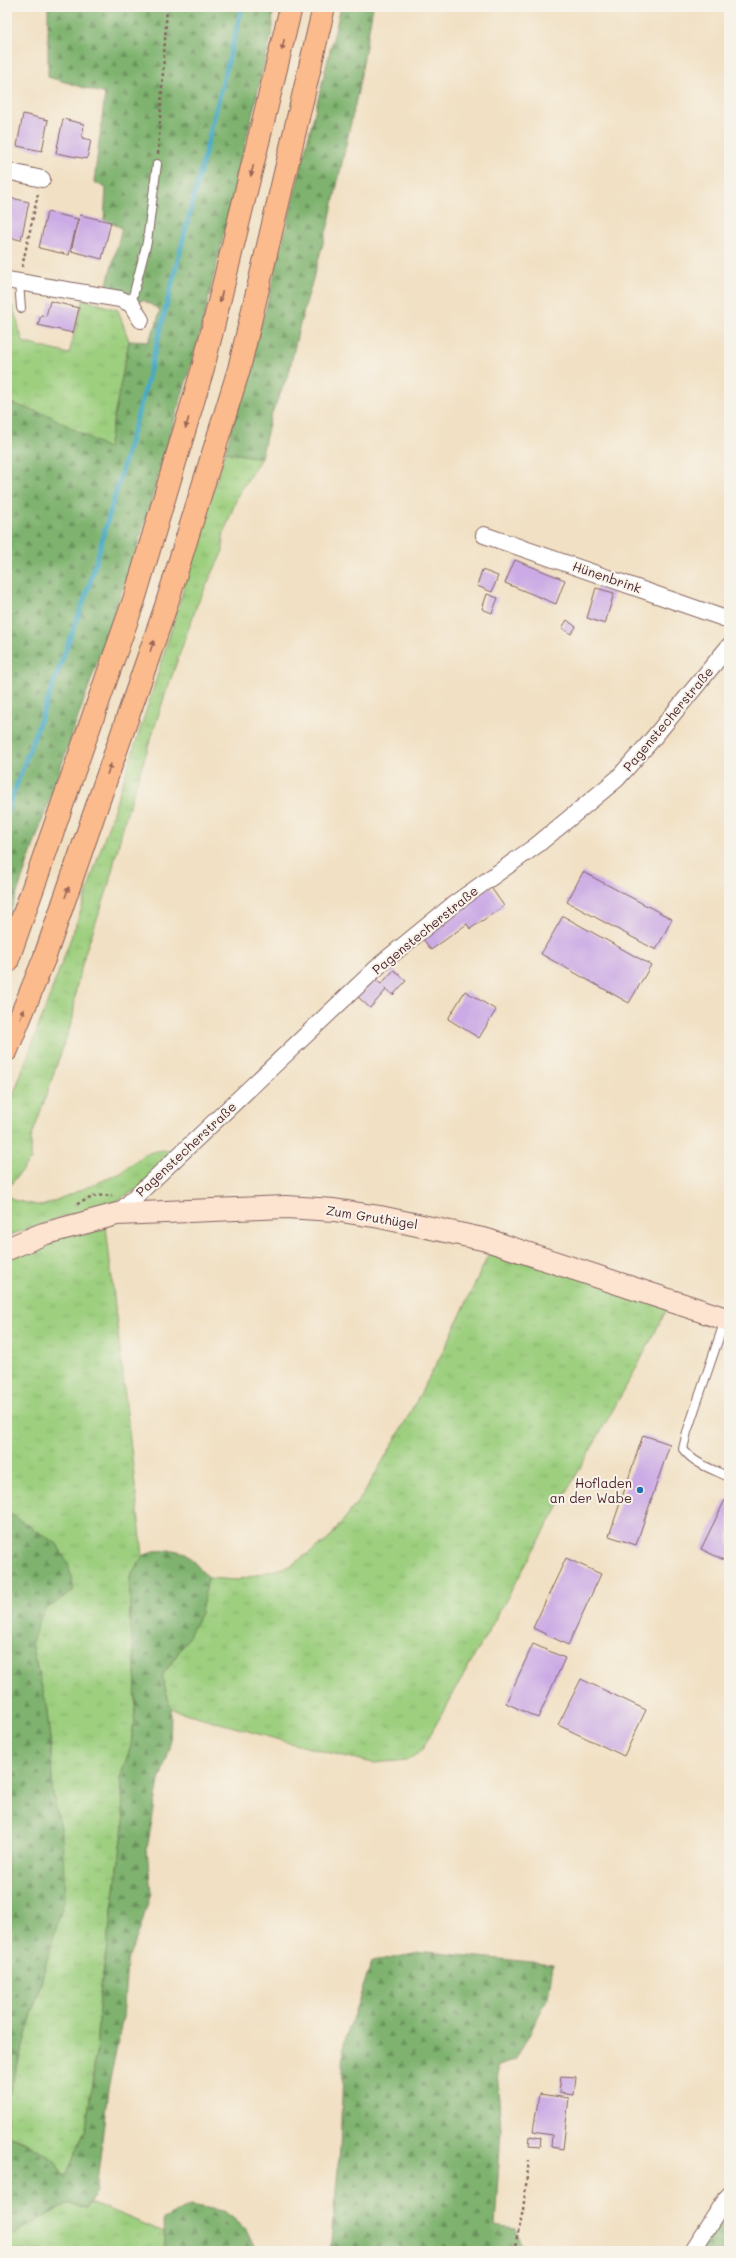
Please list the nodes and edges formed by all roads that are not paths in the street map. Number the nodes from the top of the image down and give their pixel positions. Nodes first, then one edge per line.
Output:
1 (291, 7) edge
2 (324, 7) edge
3 (157, 164) road end
4 (7, 171) edge
5 (42, 178) road end
6 (13, 282) edge
7 (131, 304) junction
8 (21, 308) dead end
9 (141, 320) dead end
10 (484, 535) dead end
11 (729, 620) edge
12 (729, 646) edge
13 (7, 962) edge
14 (7, 1050) edge
15 (117, 1214) junction
16 (7, 1250) edge
17 (727, 1320) edge
18 (729, 1477) edge
19 (729, 2195) edge
20 (692, 2251) edge

1 -> 13 highway
14 -> 2 highway
3 - 7 lane
4 - 5 street
6 - 7 street
6 - 8 lane
7 - 9 street
10 - 11 street, Hünenbrink
12 - 15 street, Pagenstecherstraße
15 - 16 street, Zum Gruthügel
15 - 17 street, Zum Gruthügel
17 - 18 lane
19 - 20 street

